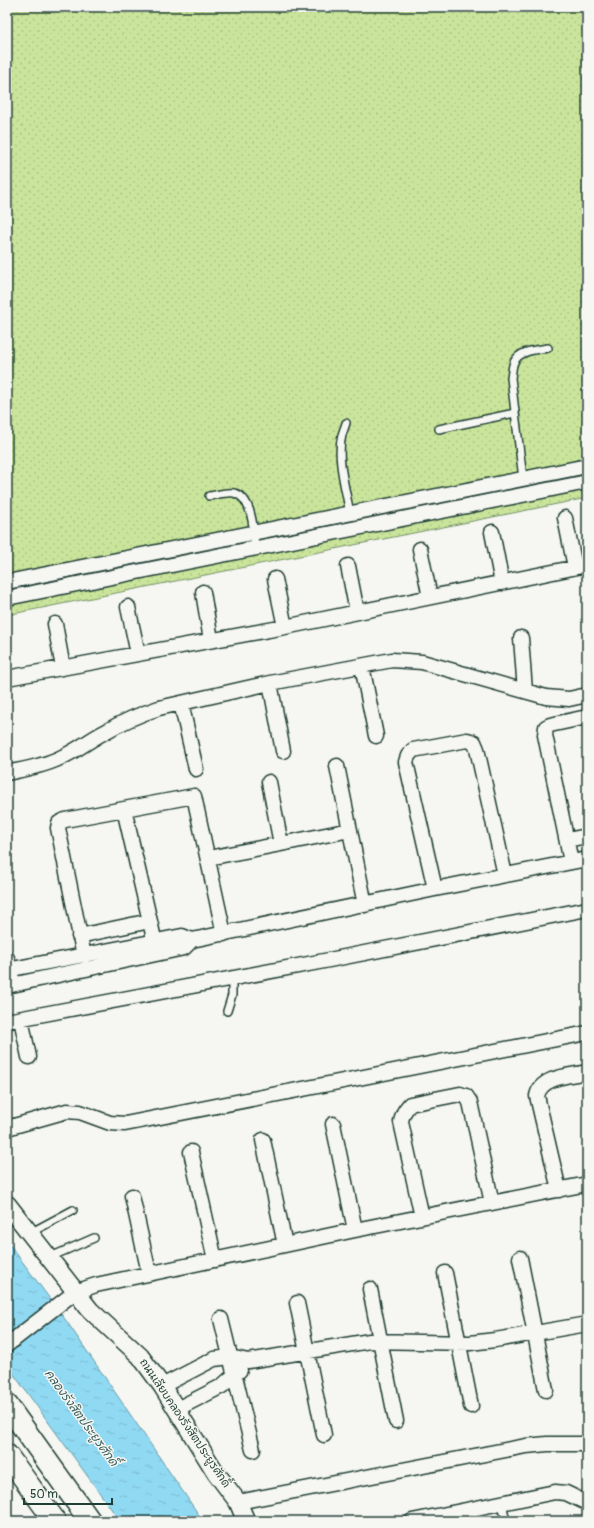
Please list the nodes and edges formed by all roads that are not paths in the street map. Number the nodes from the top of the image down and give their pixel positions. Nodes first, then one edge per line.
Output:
1 (548, 348) dead end
2 (515, 413) junction
3 (346, 423) dead end
4 (439, 429) dead end
5 (587, 466) edge
6 (523, 479) junction
7 (587, 482) edge
8 (476, 488) junction
9 (209, 496) dead end
10 (479, 504) junction
11 (350, 514) junction
12 (565, 518) dead end
13 (492, 532) dead end
14 (254, 533) junction
15 (255, 549) junction
16 (420, 549) dead end
17 (348, 566) dead end
18 (581, 566) edge
19 (33, 577) junction
20 (275, 579) dead end
21 (7, 582) edge
22 (502, 583) junction
23 (203, 592) dead end
24 (36, 593) junction
25 (430, 597) junction
26 (7, 598) edge
27 (128, 607) dead end
28 (357, 612) junction
29 (55, 624) dead end
30 (284, 626) junction
31 (521, 638) dead end
32 (211, 640) junction
33 (138, 654) junction
34 (362, 666) junction
35 (63, 668) junction
36 (7, 678) edge
37 (270, 684) junction
38 (525, 691) junction
39 (587, 695) edge
40 (181, 702) junction
41 (587, 717) edge
42 (376, 736) dead end
43 (283, 751) dead end
44 (337, 766) dead end
45 (196, 769) dead end
46 (7, 772) edge
47 (269, 782) dead end
48 (124, 809) junction
49 (350, 830) junction
50 (587, 836) edge
51 (567, 840) junction
52 (281, 844) junction
53 (208, 858) junction
54 (587, 859) edge
55 (571, 862) junction
56 (505, 875) junction
57 (435, 889) junction
58 (365, 904) junction
59 (587, 909) edge
60 (150, 922) junction
61 (224, 934) junction
62 (80, 936) junction
63 (192, 940) junction
64 (155, 943) junction
65 (84, 956) junction
66 (8, 966) edge
67 (232, 979) junction
68 (10, 986) edge
69 (227, 1011) dead end
70 (14, 1020) edge
71 (587, 1033) edge
72 (29, 1057) dead end
73 (587, 1072) edge
74 (333, 1124) dead end
75 (7, 1128) edge
76 (263, 1140) dead end
77 (191, 1152) dead end
78 (587, 1184) edge
79 (559, 1190) junction
80 (132, 1196) dead end
81 (492, 1203) junction
82 (7, 1204) edge
83 (73, 1210) dead end
84 (422, 1217) junction
85 (355, 1230) junction
86 (30, 1233) junction
87 (94, 1238) dead end
88 (285, 1245) junction
89 (48, 1258) junction
90 (520, 1258) dead end
91 (214, 1260) junction
92 (149, 1273) junction
93 (445, 1273) dead end
94 (370, 1289) dead end
95 (69, 1297) junction
96 (297, 1303) dead end
97 (221, 1319) dead end
98 (587, 1324) edge
99 (535, 1334) junction
100 (380, 1340) junction
101 (459, 1342) junction
102 (7, 1345) edge
103 (307, 1351) junction
104 (230, 1358) junction
105 (248, 1361) junction
106 (235, 1375) junction
107 (162, 1386) junction
108 (546, 1390) dead end
109 (7, 1405) edge
110 (471, 1406) dead end
111 (177, 1409) junction
112 (396, 1421) dead end
113 (324, 1435) dead end
114 (587, 1444) edge
115 (253, 1450) dead end
116 (7, 1455) edge
117 (238, 1502) junction
118 (502, 1503) junction
119 (587, 1503) edge
120 (51, 1520) edge
121 (90, 1521) edge
122 (246, 1521) edge
123 (412, 1521) edge
124 (506, 1521) edge

1 - 2 lane
2 - 4 lane
2 - 6 lane
3 - 11 lane
5 - 6 street
6 - 8 street
7 - 10 street
8 - 10 street
8 - 11 street
9 - 14 lane
10 - 15 street
11 - 14 street
12 - 18 street
13 - 22 street
14 - 15 lane
14 - 19 street
15 - 24 street
16 - 25 street
17 - 28 street
18 - 22 street
19 - 21 street
19 - 24 street
20 - 30 street
22 - 25 street
23 - 32 street
24 - 26 street
25 - 28 street
27 - 33 street
28 - 30 street
29 - 35 street
30 - 32 street
31 - 38 street
32 - 33 street
33 - 35 street
34 - 37 street
34 - 38 street
34 - 42 street
35 - 36 street
37 - 40 street
37 - 43 street
38 - 39 street
40 - 45 street
40 - 46 street
41 - 51 street
44 - 49 street
47 - 52 street
48 - 53 street
48 - 60 street
48 - 62 street
49 - 52 street
49 - 58 street
50 - 51 street
51 - 55 street
52 - 53 street
53 - 61 street
54 - 55 street
55 - 56 street
56 - 57 street
56 - 57 street
57 - 58 street
58 - 61 street
59 - 67 street
60 - 62 street
60 - 64 street
61 - 63 street
62 - 65 street
63 - 64 street
63 - 68 street
64 - 65 street
65 - 66 street
66 - 68 street
67 - 69 lane
67 - 70 street
70 - 72 street
71 - 75 street
73 - 79 street
74 - 85 street
76 - 88 street
77 - 91 street
78 - 79 street
79 - 81 street
80 - 92 street
81 - 84 street
81 - 84 street
82 - 86 street, ถนนเลียบคลองรังสิตประยูรศักดิ์
83 - 86 lane
84 - 85 street
85 - 88 street
86 - 89 street, ถนนเลียบคลองรังสิตประยูรศักดิ์
87 - 89 lane
88 - 91 street
89 - 95 street, ถนนเลียบคลองรังสิตประยูรศักดิ์
90 - 99 street
91 - 92 street
92 - 95 street
93 - 101 street
94 - 100 street
95 - 102 street
95 - 107 street, ถนนเลียบคลองรังสิตประยูรศักดิ์
96 - 103 street
97 - 104 street
98 - 99 street
99 - 101 street
99 - 108 street
100 - 101 street
100 - 103 street
100 - 112 street
101 - 110 street
103 - 105 street
103 - 113 street
104 - 105 street
104 - 106 street
104 - 107 street
105 - 106 street
106 - 111 street
106 - 115 street
107 - 111 street, ถนนเลียบคลองรังสิตประยูรศักดิ์
109 - 121 main road
111 - 117 street, ถนนเลียบคลองรังสิตประยูรศักดิ์
114 - 117 street
116 - 120 main road
117 - 122 street, ถนนเลียบคลองรังสิตประยูรศักดิ์
118 - 119 street
118 - 123 street
118 - 124 lane

